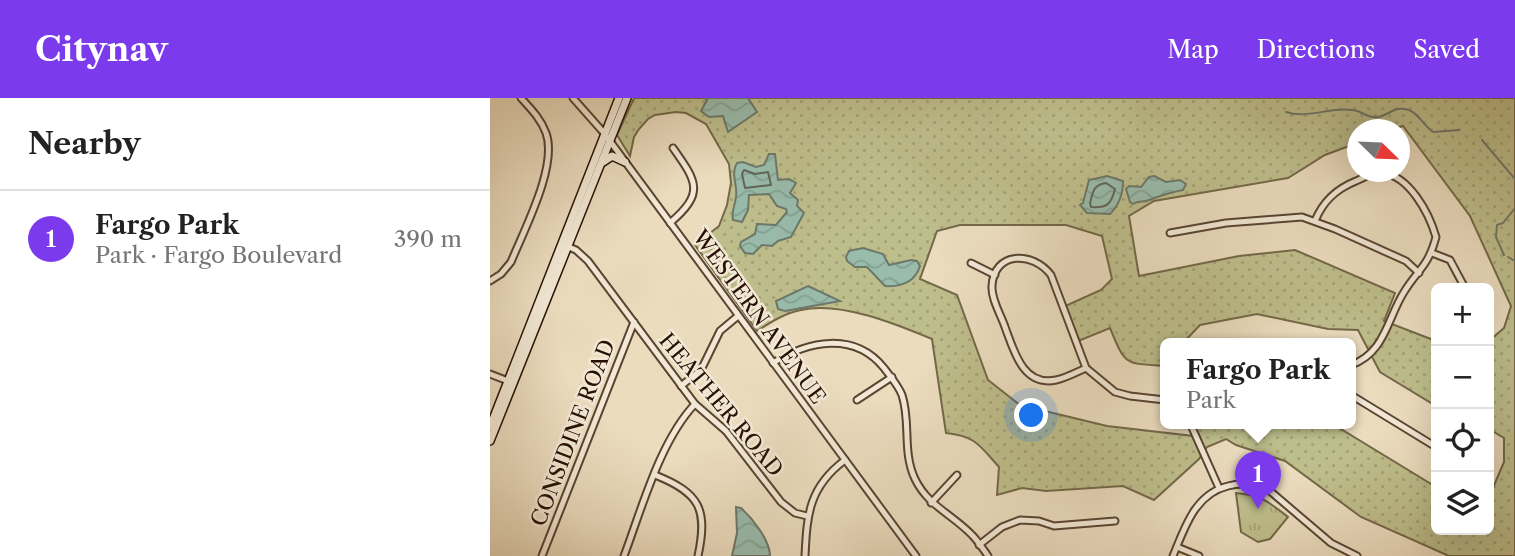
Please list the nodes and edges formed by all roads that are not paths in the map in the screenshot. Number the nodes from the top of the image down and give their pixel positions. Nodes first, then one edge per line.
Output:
1 (521, 98) edge
2 (573, 98) edge
3 (619, 98) edge
4 (627, 98) edge
5 (604, 133) junction
6 (610, 142) junction
7 (673, 148) dead end
8 (625, 162) junction
9 (602, 163) junction
10 (1315, 221) junction
11 (670, 223) junction
12 (1170, 233) dead end
13 (565, 245) junction
14 (1432, 253) junction
15 (971, 263) dead end
16 (1419, 273) junction
17 (995, 275) junction
18 (490, 281) edge
19 (1462, 283) edge
20 (738, 316) junction
21 (634, 322) junction
22 (773, 363) junction
23 (1356, 363) edge
24 (1086, 368) junction
25 (490, 374) edge
26 (892, 377) junction
27 (508, 381) junction
28 (681, 386) junction
29 (1160, 399) edge
30 (1356, 399) edge
31 (857, 400) dead end
32 (695, 404) junction
33 (490, 427) edge
34 (1193, 429) edge
35 (490, 441) edge
36 (1431, 444) edge
37 (845, 460) junction
38 (655, 475) junction
39 (957, 475) dead end
40 (1219, 488) junction
41 (931, 503) junction
42 (807, 516) junction
43 (1115, 521) dead end
44 (979, 545) junction
45 (1177, 547) junction
46 (1341, 553) edge
47 (541, 556) edge
48 (624, 556) edge
49 (698, 556) edge
50 (805, 556) edge
51 (916, 556) edge
52 (988, 556) edge
53 (1173, 556) edge
54 (1199, 556) edge
55 (1357, 556) edge

1 - 18 street
2 - 5 street, WESTERN AVENUE
3 - 5 main road
4 - 6 main road
5 - 6 street, WESTERN AVENUE
5 - 13 main road
6 - 8 street, WESTERN AVENUE
6 - 9 main road
7 - 11 street
8 - 9 main road
8 - 11 street, WESTERN AVENUE
9 - 13 main road
10 - 12 street
10 - 14 street
10 - 16 street
11 - 20 street, WESTERN AVENUE
13 - 21 street, HEATHER ROAD
13 - 27 main road
13 - 35 main road
14 - 16 street
14 - 19 street
15 - 17 street
16 - 23 street
17 - 24 street
17 - 24 street
20 - 22 street, WESTERN AVENUE
20 - 28 street
21 - 28 street, HEATHER ROAD
21 - 47 street, CONSIDINE ROAD
22 - 26 street
22 - 37 street, WESTERN AVENUE
24 - 29 street
25 - 27 street
26 - 31 street
26 - 41 street
27 - 33 main road
28 - 32 street, HEATHER ROAD
30 - 36 street
32 - 38 street
32 - 42 street, HEATHER ROAD
34 - 40 street
37 - 42 street
37 - 51 street, WESTERN AVENUE
38 - 48 street
38 - 49 street
39 - 41 street
40 - 45 street
40 - 46 street
41 - 44 street
42 - 50 street
43 - 44 street
44 - 52 street
45 - 53 street
45 - 54 street
46 - 55 street

